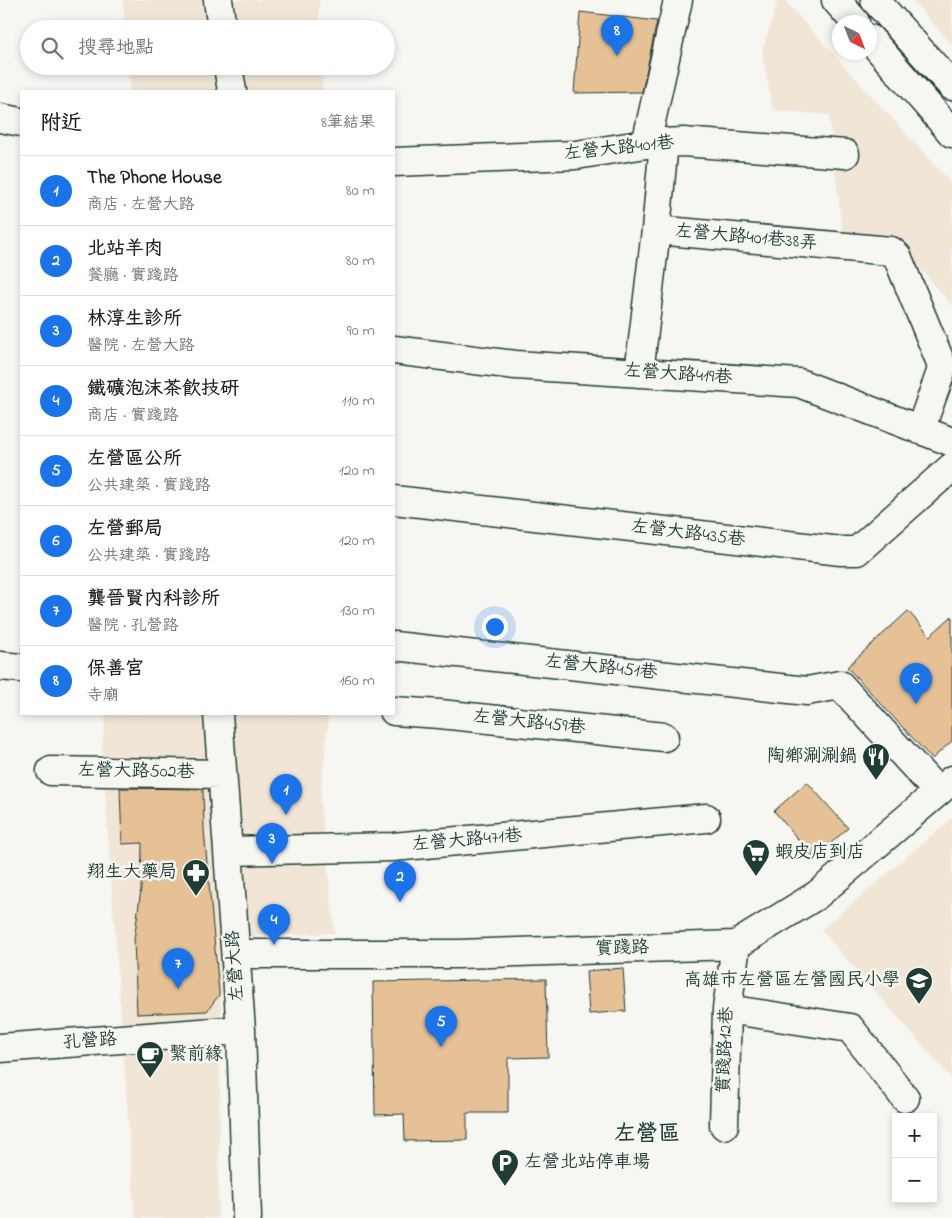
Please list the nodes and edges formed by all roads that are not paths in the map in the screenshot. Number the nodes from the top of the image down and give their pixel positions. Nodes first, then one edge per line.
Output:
1 (218, 0) edge
2 (678, 0) edge
3 (836, 0) edge
4 (875, 0) edge
5 (849, 15) edge
6 (221, 20) edge
7 (877, 47) edge
8 (229, 75) edge
9 (952, 86) edge
10 (232, 90) edge
11 (0, 118) edge
12 (20, 122) edge
13 (952, 133) edge
14 (655, 144) junction
15 (845, 154) dead end
16 (395, 162) edge
17 (656, 230) junction
18 (395, 350) edge
19 (639, 373) junction
20 (920, 430) junction
21 (952, 442) edge
22 (952, 467) edge
23 (395, 500) edge
24 (395, 646) edge
25 (0, 666) edge
26 (20, 668) edge
27 (395, 711) edge
28 (218, 715) edge
29 (664, 737) dead end
30 (51, 771) dead end
31 (222, 774) junction
32 (945, 786) edge
33 (706, 818) dead end
34 (228, 851) junction
35 (736, 945) junction
36 (236, 954) junction
37 (727, 1009) junction
38 (241, 1030) junction
39 (0, 1048) edge
40 (905, 1098) dead end
41 (724, 1125) dead end
42 (247, 1218) edge

1 - 6 street
2 - 14 street, 左營大路401巷38弄
3 - 5 street
4 - 9 street
7 - 13 street
8 - 10 street
11 - 12 street
14 - 15 street, 左營大路401巷
14 - 16 street, 左營大路401巷
14 - 17 street, 左營大路401巷38弄
17 - 19 street
17 - 20 street, 左營大路401巷38弄
18 - 19 street, 左營大路419巷
19 - 20 street, 左營大路419巷
20 - 21 street, 左營大路419巷
22 - 23 street, 左營大路435巷
24 - 32 street, 左營大路451巷
25 - 26 street
27 - 29 street, 左營大路459巷
28 - 31 street, 左營大路
30 - 31 street, 左營大路502巷
31 - 34 street, 左營大路
32 - 35 street, 實踐路
33 - 34 street, 左營大路471巷
34 - 36 street, 左營大路
35 - 36 street, 實踐路
35 - 37 street, 實踐路12巷
36 - 38 street, 左營大路
37 - 40 street
37 - 41 street, 實踐路12巷
38 - 39 street, 孔營路
38 - 42 street, 左營大路

